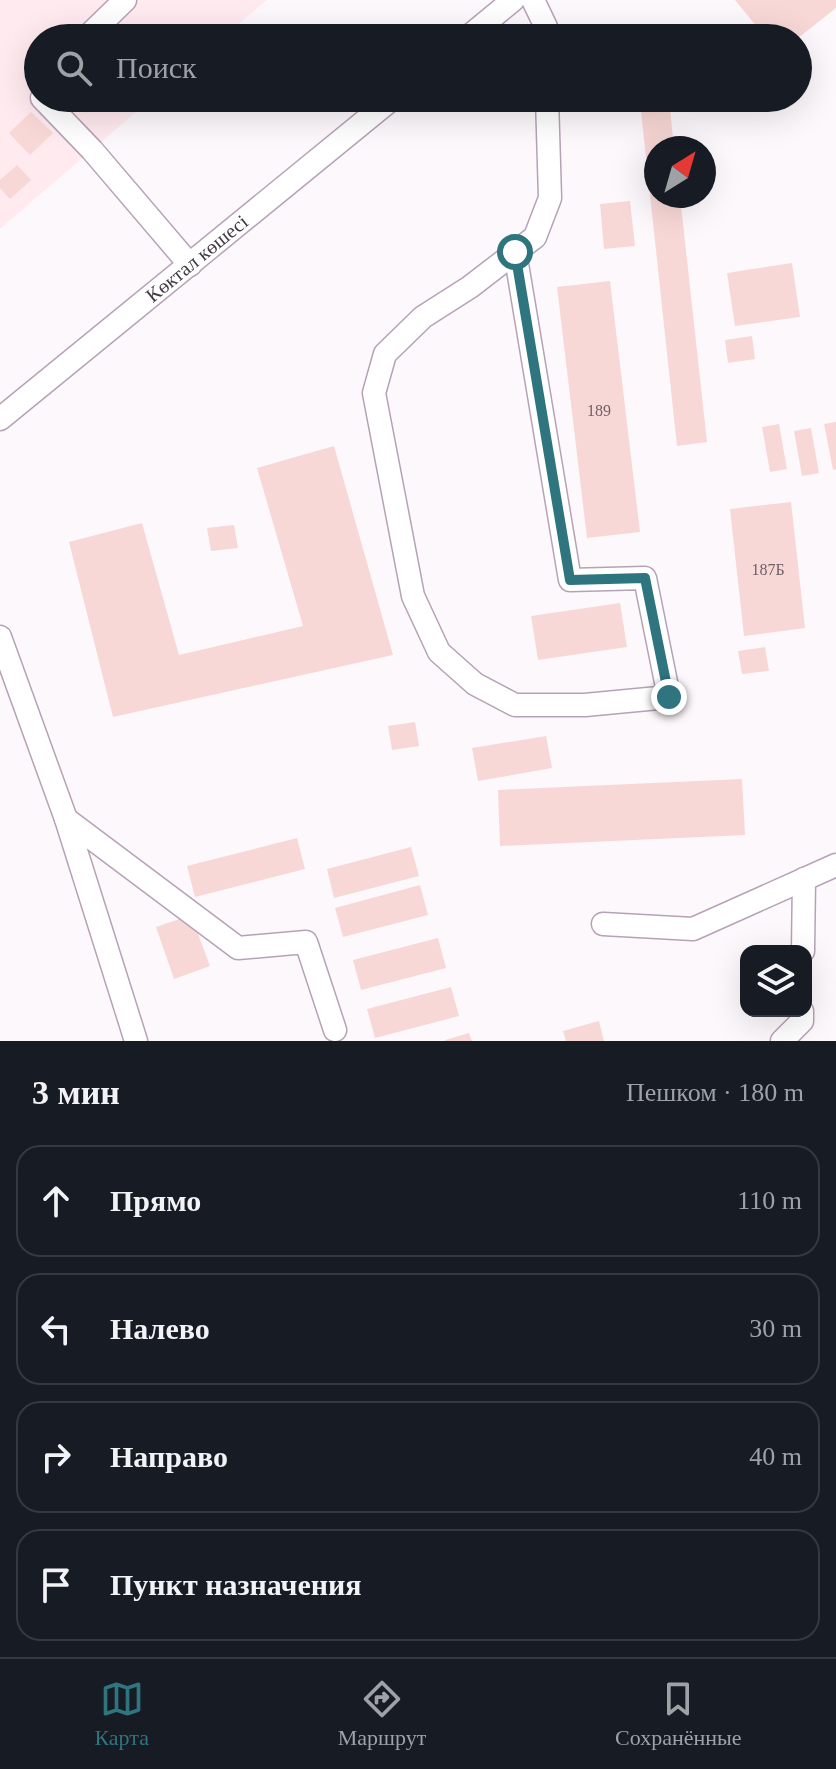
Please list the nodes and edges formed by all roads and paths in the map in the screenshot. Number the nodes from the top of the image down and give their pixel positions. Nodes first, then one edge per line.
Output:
1 (125, 0) edge
2 (513, 0) edge
3 (533, 0) edge
4 (100, 24) edge
5 (484, 24) edge
6 (545, 24) edge
7 (55, 112) edge
8 (376, 112) edge
9 (547, 112) edge
10 (515, 252) junction
11 (190, 265) junction
12 (0, 419) edge
13 (0, 637) edge
14 (66, 819) junction
15 (836, 865) edge
16 (804, 879) junction
17 (603, 924) dead end
18 (803, 945) edge
19 (802, 1017) edge
20 (335, 1030) dead end
21 (136, 1041) edge
22 (782, 1041) edge

1 - 4 street
2 - 5 street
3 - 6 street
7 - 11 street
8 - 11 street, Көктал көшесі
9 - 10 street
10 - 10 street
11 - 12 street, Көктал көшесі
13 - 14 street
14 - 20 street
14 - 21 street
15 - 16 street
16 - 17 street
16 - 18 street
19 - 22 street

